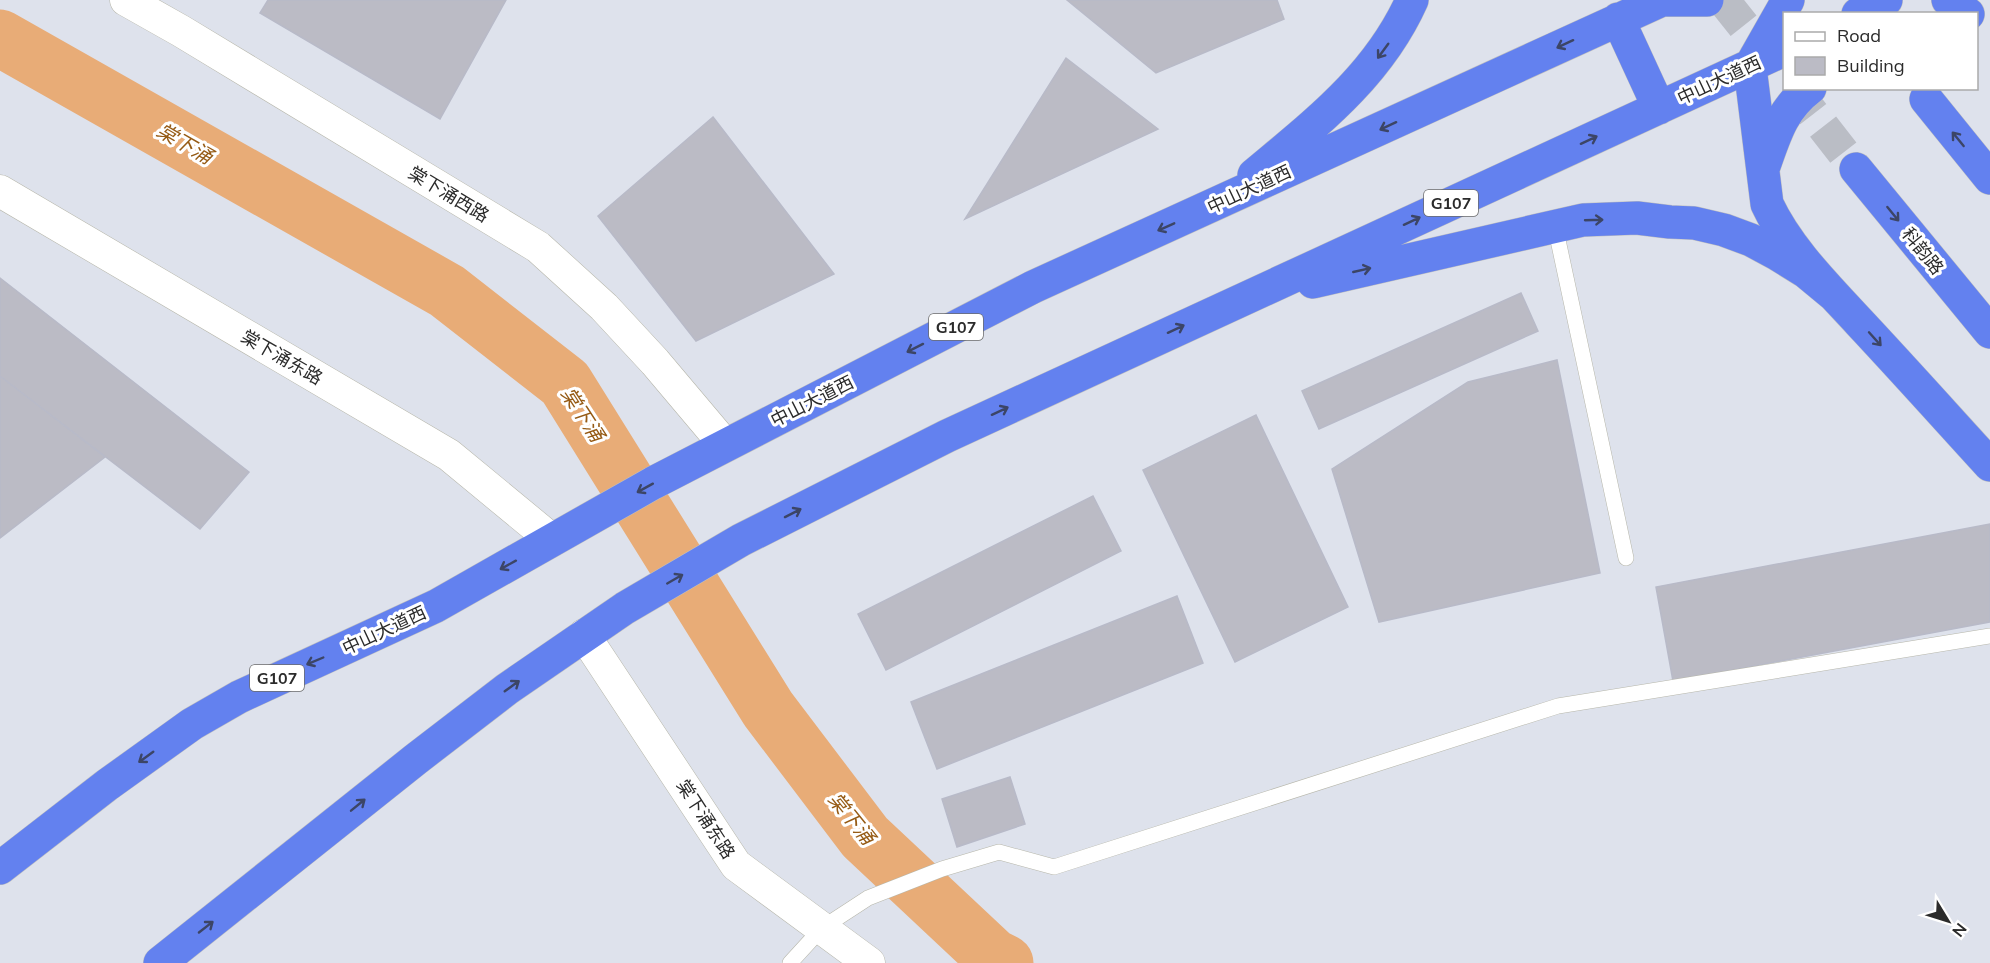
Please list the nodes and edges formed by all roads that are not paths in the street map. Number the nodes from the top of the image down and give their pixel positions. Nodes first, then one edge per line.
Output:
1 (126, 0) edge
2 (1412, 0) edge
3 (1659, 0) edge
4 (1707, 0) edge
5 (1788, 0) edge
6 (1886, 0) edge
7 (1948, 0) edge
8 (1862, 12) edge
9 (1965, 12) edge
10 (1618, 19) junction
11 (1783, 51) edge
12 (1750, 67) junction
13 (1808, 90) edge
14 (1926, 99) dead end
15 (1659, 108) junction
16 (1856, 169) tunnel mouth
17 (1762, 174) junction
18 (1990, 178) edge
19 (0, 192) edge
20 (1220, 203) junction
21 (1555, 226) junction
22 (1835, 296) junction
23 (1244, 298) junction
24 (1990, 332) edge
25 (725, 445) junction
26 (1990, 465) edge
27 (565, 533) junction
28 (1626, 558) dead end
29 (584, 635) junction
30 (1990, 636) edge
31 (0, 868) edge
32 (822, 928) junction
33 (160, 963) edge
34 (790, 963) edge
35 (868, 963) edge

1 - 25 street, 棠下涌西路
2 -> 20 highway
3 - 4 highway
3 - 10 highway, 中山大道西 / G107
5 - 12 highway
6 - 8 highway
7 - 9 highway
10 - 15 highway
10 -> 20 highway, 中山大道西 / G107
11 - 12 highway, 中山大道西 / G107
12 - 15 highway, 中山大道西 / G107
12 - 17 highway
13 - 17 highway
18 -> 14 highway
23 -> 15 highway, 中山大道西 / G107
16 -> 24 highway, 科韵路
17 - 22 highway
19 - 27 street, 棠下涌东路
20 -> 25 highway, 中山大道西 / G107
21 -> 22 highway
23 -> 21 highway
21 - 28 lane
22 -> 26 highway
29 -> 23 highway, 中山大道西 / G107
25 -> 27 highway, 中山大道西 / G107
27 -> 31 highway, 中山大道西 / G107
29 - 32 street, 棠下涌东路
33 -> 29 highway, 中山大道西 / G107
30 - 32 lane
32 - 34 lane
32 - 35 street, 棠下涌东路

